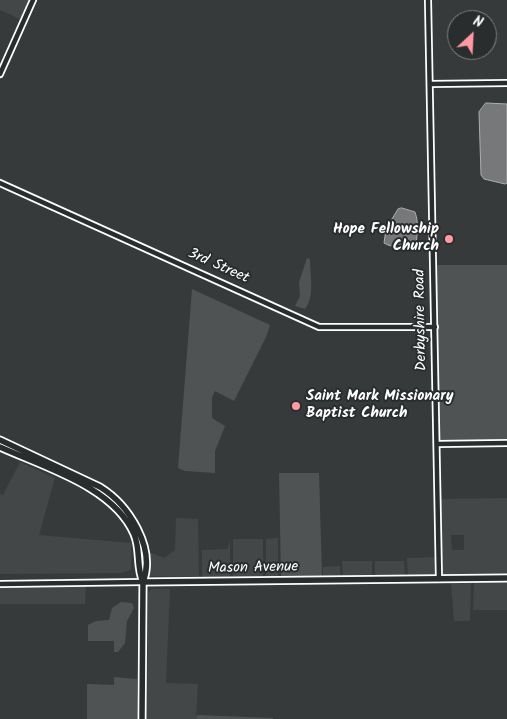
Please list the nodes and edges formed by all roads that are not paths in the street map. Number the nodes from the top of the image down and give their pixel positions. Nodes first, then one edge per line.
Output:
1 (33, 0) edge
2 (428, 0) edge
3 (0, 74) edge
4 (507, 83) edge
5 (430, 84) junction
6 (0, 183) edge
7 (435, 327) junction
8 (0, 440) edge
9 (507, 443) edge
10 (438, 444) junction
11 (0, 447) edge
12 (128, 517) junction
13 (507, 578) edge
14 (439, 579) junction
15 (143, 582) junction
16 (0, 584) edge
17 (142, 719) edge

1 - 3 street
2 - 5 street, Derbyshire Road
4 - 5 street
5 - 7 street, Derbyshire Road
6 - 7 street, 3rd Street
7 - 10 street, Derbyshire Road
8 - 12 main road
9 - 10 street
10 - 14 street, Derbyshire Road
11 - 12 main road
12 - 15 main road
13 - 14 main road, Mason Avenue
14 - 15 main road, Mason Avenue
15 - 16 street, Mason Avenue
15 - 17 main road

